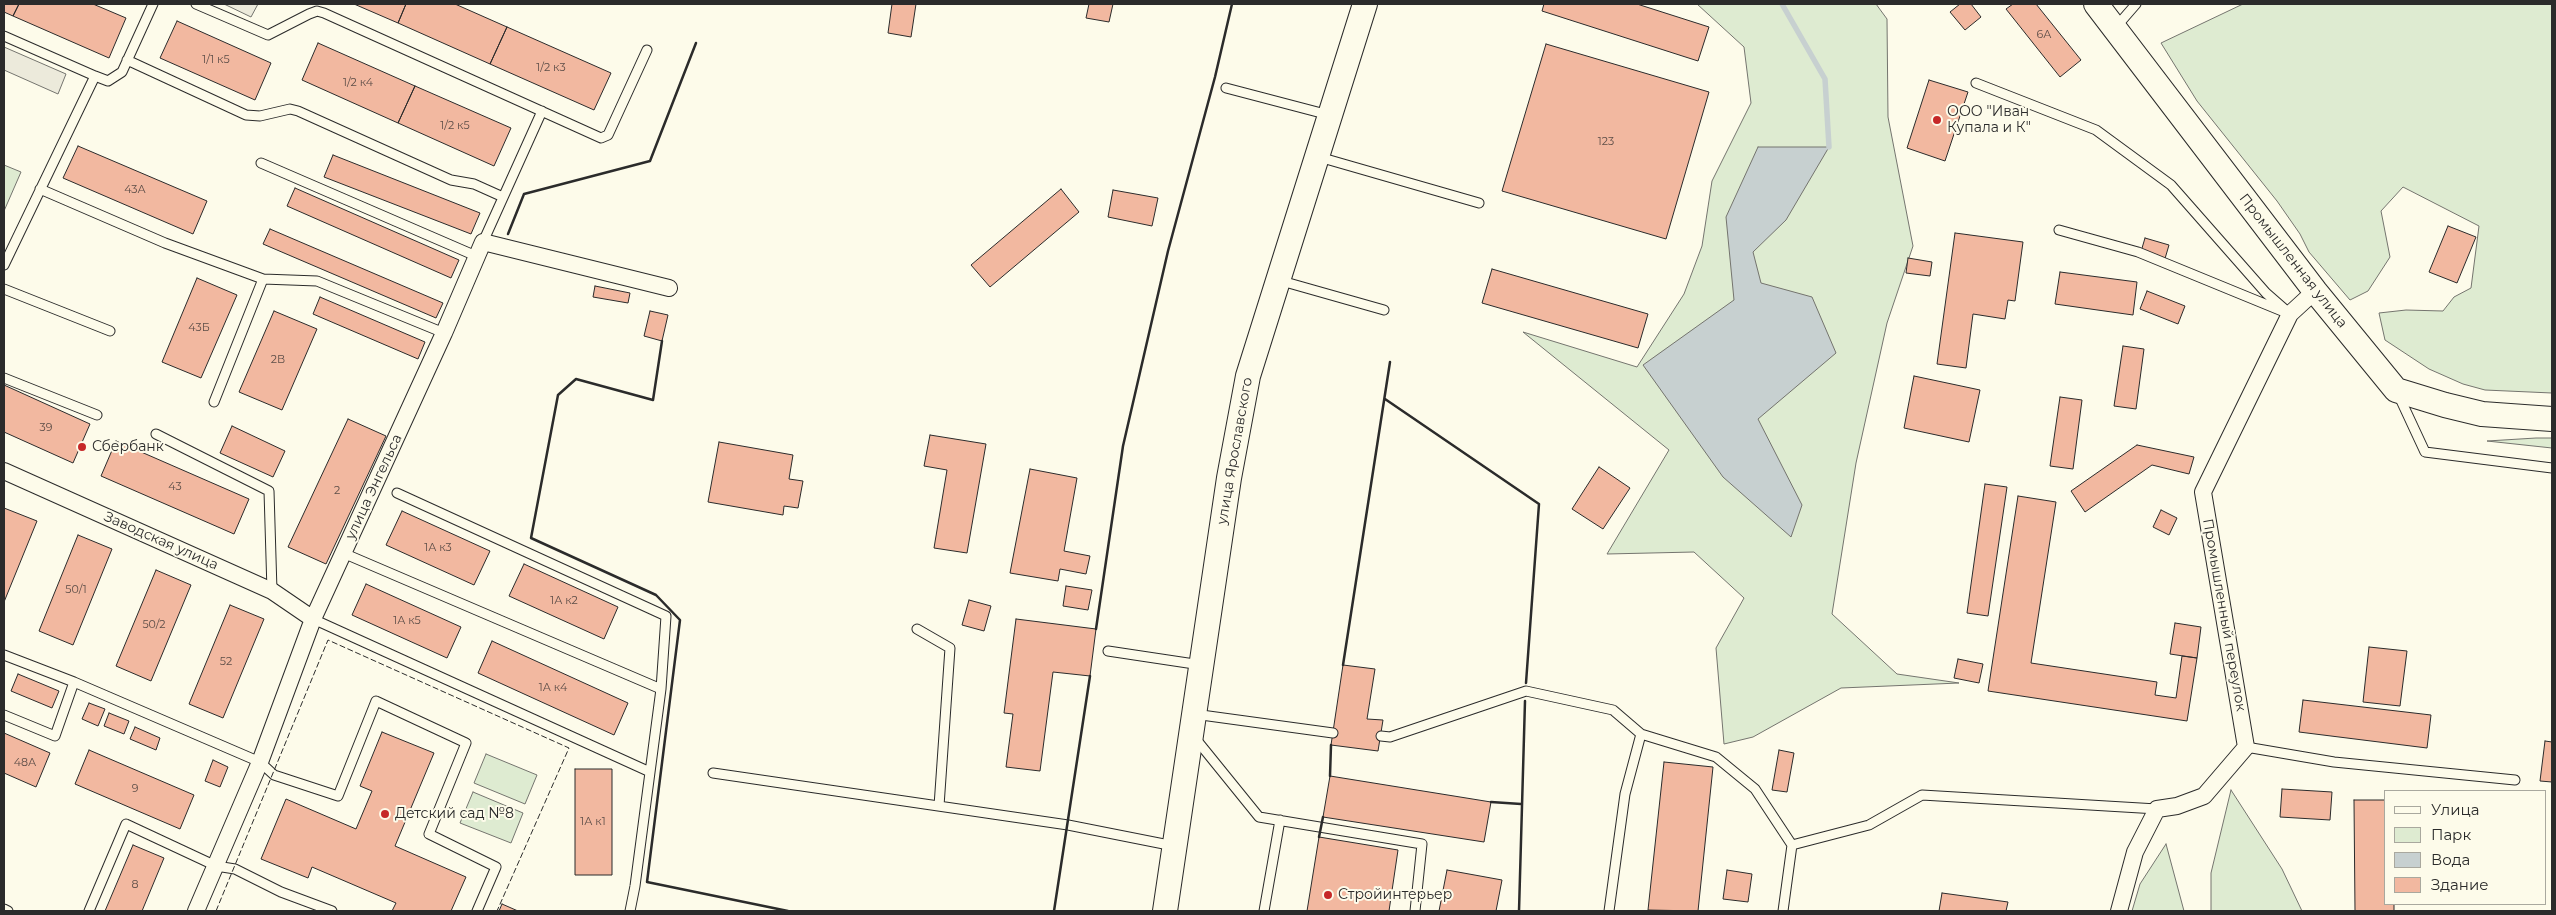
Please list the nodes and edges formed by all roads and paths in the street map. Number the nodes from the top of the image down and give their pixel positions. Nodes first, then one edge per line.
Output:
1 (153, 4) edge
2 (196, 4) edge
3 (2096, 4) edge
4 (2136, 4) edge
5 (1358, 15) edge
6 (2114, 29) junction
7 (4, 36) edge
8 (647, 50) dead end
9 (127, 60) junction
10 (95, 76) junction
11 (1976, 82) dead end
12 (1226, 88) dead end
13 (542, 112) junction
14 (1329, 115) junction
15 (1316, 156) junction
16 (261, 163) dead end
17 (40, 189) junction
18 (503, 197) junction
19 (1479, 203) dead end
20 (2059, 230) dead end
21 (480, 249) junction
22 (4, 265) edge
23 (263, 279) junction
24 (1278, 280) junction
25 (669, 288) dead end
26 (4, 289) edge
27 (2315, 291) junction
28 (1384, 310) dead end
29 (2290, 314) junction
30 (110, 331) dead end
31 (444, 333) junction
32 (4, 378) edge
33 (2396, 390) junction
34 (214, 402) dead end
35 (97, 414) dead end
36 (2552, 419) edge
37 (156, 434) dead end
38 (2552, 468) edge
39 (4, 471) edge
40 (397, 492) dead end
41 (344, 553) junction
42 (272, 591) junction
43 (313, 619) junction
44 (917, 629) dead end
45 (1108, 651) dead end
46 (4, 655) edge
47 (1201, 666) junction
48 (74, 682) junction
49 (661, 689) junction
50 (4, 715) edge
51 (1193, 724) junction
52 (1333, 733) dead end
53 (1641, 734) junction
54 (1380, 736) dead end
55 (2246, 747) junction
56 (260, 762) junction
57 (650, 772) junction
58 (713, 773) dead end
59 (2515, 780) dead end
60 (939, 806) junction
61 (2157, 809) junction
62 (1280, 820) junction
63 (1175, 846) junction
64 (1792, 846) junction
65 (216, 866) junction
66 (4, 909) edge
67 (8, 911) edge
68 (89, 911) edge
69 (196, 911) edge
70 (332, 911) edge
71 (477, 911) edge
72 (630, 911) edge
73 (1165, 911) edge
74 (1264, 911) edge
75 (1415, 911) edge
76 (1609, 911) edge
77 (1783, 911) edge
78 (2119, 911) edge

1 - 9 lane
2 - 13 lane
3 - 6 street, Промышленная улица
4 - 6 lane
5 - 14 street, улица Ярославского
6 - 27 street, Промышленная улица
7 - 10 lane
8 - 13 lane
9 - 10 lane
9 - 18 lane
10 - 17 lane
11 - 29 lane
12 - 14 lane
13 - 18 lane
14 - 15 street, улица Ярославского
15 - 19 lane
15 - 24 street, улица Ярославского
16 - 21 lane
17 - 22 lane
17 - 23 lane
18 - 21 lane
20 - 29 lane
21 - 25 street
21 - 31 street, улица Энгельса
23 - 31 lane
23 - 34 lane
24 - 28 lane
24 - 47 street, улица Ярославского
26 - 30 lane
27 - 29 street, Промышленный переулок
27 - 33 street, Промышленная улица
29 - 55 street, Промышленный переулок
31 - 41 street, улица Энгельса
32 - 35 lane
33 - 36 street
33 - 38 lane
37 - 42 lane
39 - 42 street, Заводская улица
40 - 49 lane
41 - 43 street, улица Энгельса
41 - 49 lane
42 - 43 street, Заводская улица
43 - 56 street, улица Энгельса
43 - 57 lane
44 - 60 lane
45 - 47 lane
46 - 48 lane
47 - 51 street, улица Ярославского
48 - 50 lane
48 - 56 lane
49 - 57 lane
51 - 52 lane
51 - 62 lane
51 - 63 street, улица Ярославского
53 - 54 lane
53 - 64 lane
53 - 76 lane
55 - 59 lane
55 - 61 street
56 - 65 street, улица Энгельса
56 - 71 lane
57 - 72 lane
58 - 60 lane
60 - 63 lane
61 - 64 lane
61 - 78 street
62 - 74 lane
62 - 75 lane
63 - 73 street, улица Ярославского
64 - 77 lane
65 - 68 lane
65 - 69 street, улица Энгельса
65 - 70 lane
66 - 67 lane

